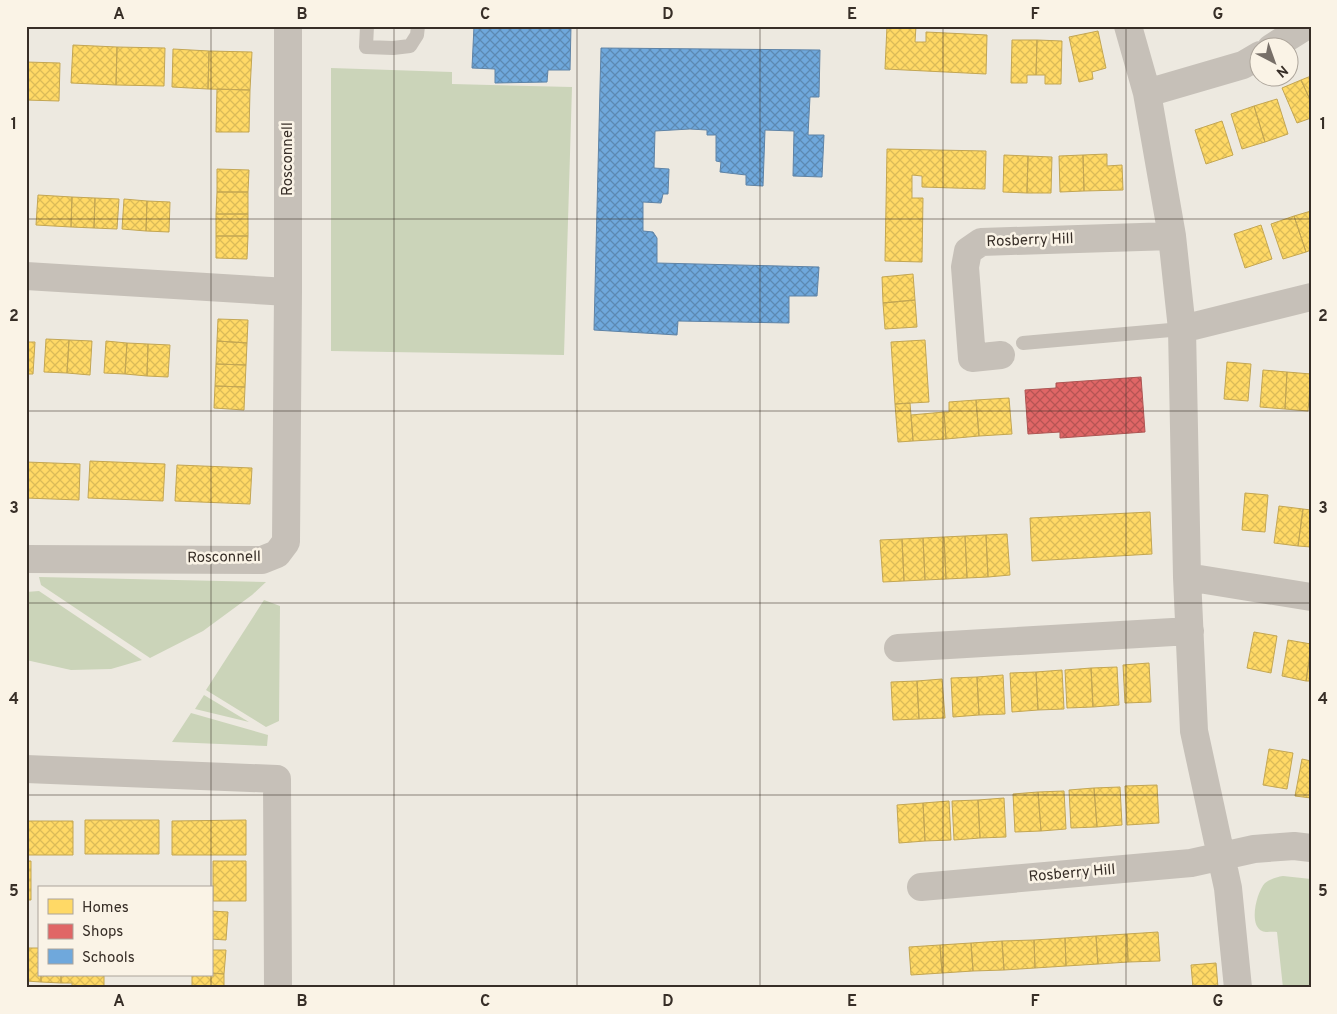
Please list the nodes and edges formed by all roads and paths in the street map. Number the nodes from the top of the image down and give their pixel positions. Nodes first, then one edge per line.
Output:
1 (288, 26) edge
2 (367, 26) edge
3 (418, 26) edge
4 (1128, 26) edge
5 (1306, 26) edge
6 (1287, 38) edge
7 (1250, 60) edge
8 (1147, 93) junction
9 (1172, 236) junction
10 (26, 276) edge
11 (288, 292) junction
12 (1311, 297) edge
13 (1182, 329) junction
14 (1012, 349) joint
15 (26, 559) edge
16 (1187, 577) junction
17 (1311, 597) edge
18 (1190, 631) junction
19 (898, 648) dead end
20 (26, 769) edge
21 (1311, 848) edge
22 (1222, 856) junction
23 (921, 887) dead end
24 (278, 988) edge
25 (1238, 988) edge

1 - 11 street, Rosconnell
2 - 3 lane
4 - 8 street
5 - 6 street
7 - 8 street
8 - 9 street
9 - 13 street
9 - 14 street, Rosberry Hill
10 - 11 street
11 - 15 street, Rosconnell
12 - 13 street, Rosberry Hill
13 - 14 lane, Rosberry Hill
13 - 16 street
16 - 17 street
16 - 18 street
18 - 19 street
18 - 22 street
20 - 24 street
21 - 22 street, Rosberry Hill
22 - 23 street, Rosberry Hill
22 - 25 street

